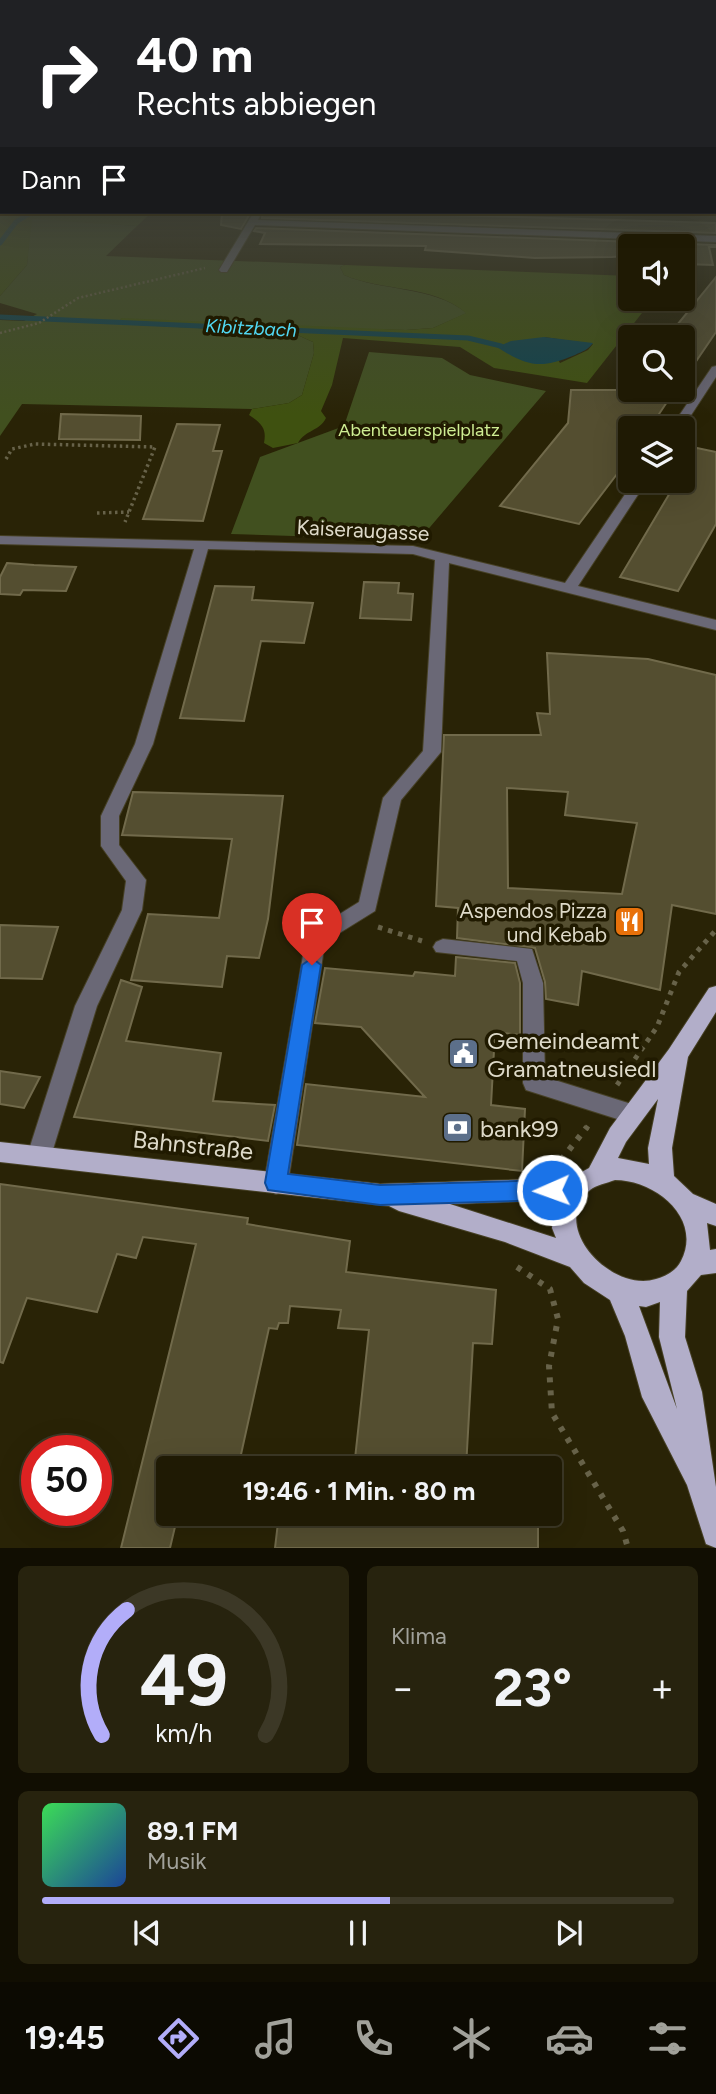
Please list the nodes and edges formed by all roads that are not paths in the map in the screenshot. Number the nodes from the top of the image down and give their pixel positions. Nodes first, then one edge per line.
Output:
1 (716, 369) edge
2 (685, 416) edge
3 (633, 493) edge
4 (0, 540) edge
5 (202, 545) junction
6 (442, 555) junction
7 (570, 587) junction
8 (716, 625) edge
9 (443, 947) road end
10 (716, 994) edge
11 (677, 1055) junction
12 (632, 1114) junction
13 (0, 1152) edge
14 (39, 1156) junction
15 (598, 1172) junction
16 (662, 1180) junction
17 (276, 1183) junction
18 (575, 1189) junction
19 (380, 1195) junction
20 (687, 1203) junction
21 (716, 1216) edge
22 (576, 1257) junction
23 (705, 1263) edge
24 (674, 1286) junction
25 (619, 1290) junction
26 (709, 1514) edge
27 (706, 1548) edge

1 - 2 street
3 - 7 street
4 - 5 street, Kaiseraugasse
5 - 6 street, Kaiseraugasse
5 - 14 street
6 - 7 street, Kaiseraugasse
6 - 17 street
7 - 8 street, Kaiseraugasse
9 - 12 street
10 - 11 main road
11 - 12 main road
11 - 16 main road
12 - 15 main road
13 - 14 main road, Bahnstraße
14 - 17 main road, Bahnstraße
15 - 16 main road
15 - 18 main road
16 - 20 main road
17 - 19 main road, Bahnstraße
18 - 19 main road, Bahnstraße
18 - 22 main road
19 - 22 main road, Bahnstraße
20 - 21 main road
20 - 23 main road
22 - 25 main road
23 - 24 main road
24 - 25 main road
24 - 26 main road
25 - 26 main road
26 - 27 street

